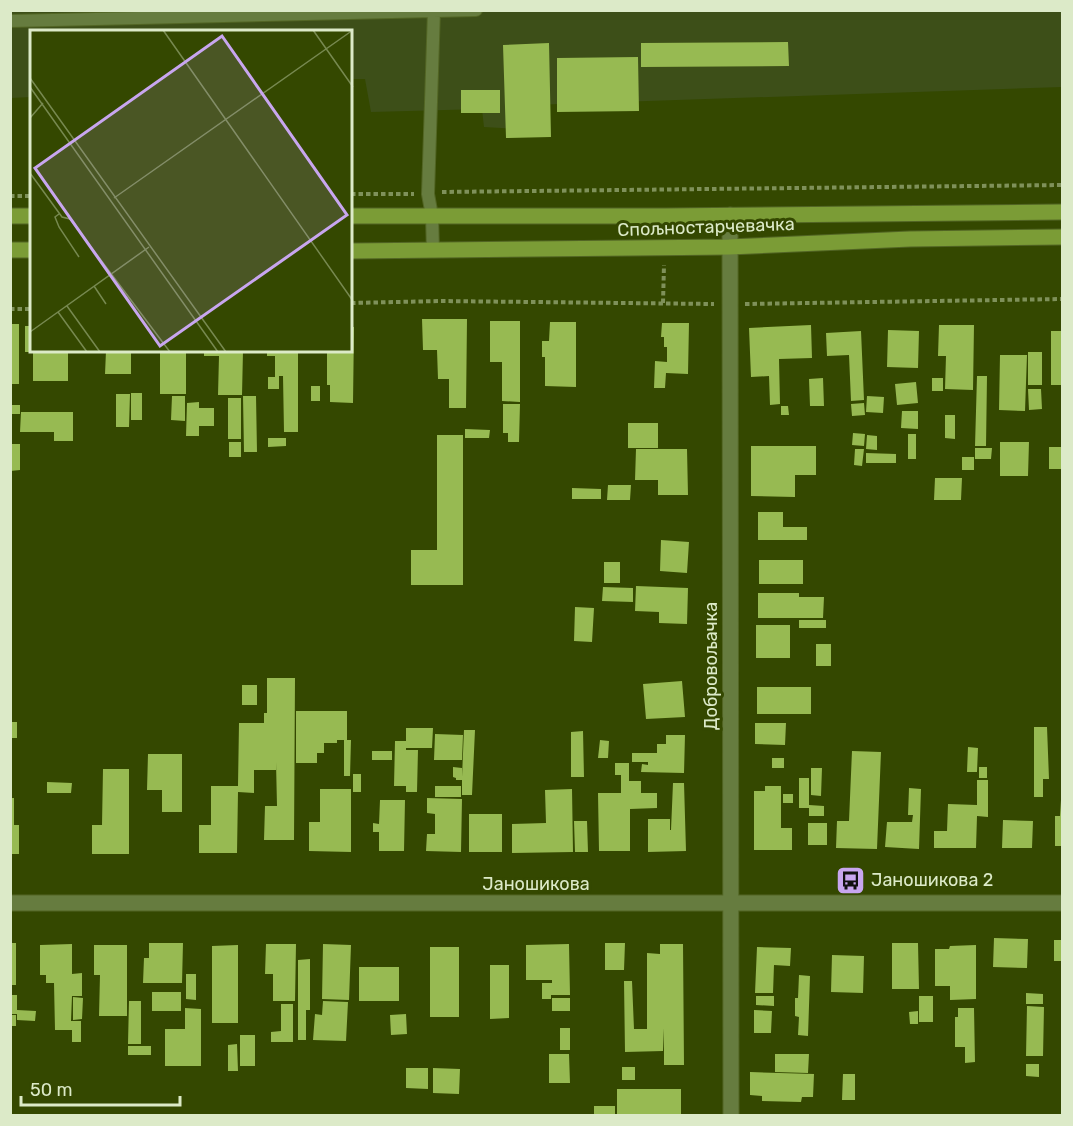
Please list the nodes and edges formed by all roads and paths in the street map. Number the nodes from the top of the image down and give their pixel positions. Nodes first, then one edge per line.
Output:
1 (476, 10) edge
2 (434, 12) edge
3 (10, 21) edge
4 (1062, 185) edge
5 (352, 194) edge
6 (428, 194) junction
7 (10, 196) edge
8 (30, 196) edge
9 (1062, 212) edge
10 (730, 215) junction
11 (10, 216) edge
12 (30, 216) edge
13 (352, 216) edge
14 (432, 216) junction
15 (1062, 237) edge
16 (729, 247) junction
17 (10, 250) edge
18 (30, 250) edge
19 (352, 251) edge
20 (433, 251) junction
21 (1062, 299) edge
22 (352, 303) edge
23 (730, 304) junction
24 (10, 309) edge
25 (30, 309) edge
26 (10, 903) edge
27 (731, 903) junction
28 (1062, 903) edge
29 (731, 1116) edge

1 - 2 lane
2 - 3 lane
2 - 6 lane
4 - 6 path
5 - 6 path
6 - 14 lane
7 - 8 path
9 - 10 street, Спољностарчевачка
10 - 14 street, Спољностарчевачка
10 - 16 street, Добровољачка
11 - 12 street
13 - 14 street, Спољностарчевачка
14 - 20 lane
15 - 16 street, Спољностарчевачка
16 - 20 street, Спољностарчевачка
16 - 23 street, Добровољачка
17 - 18 street
19 - 20 street, Спољностарчевачка
21 - 23 path
22 - 23 path
23 - 27 street, Добровољачка
24 - 25 path
26 - 27 street, Јаношикова
27 - 28 street, Јаношикова
27 - 29 street, Добровољачка

